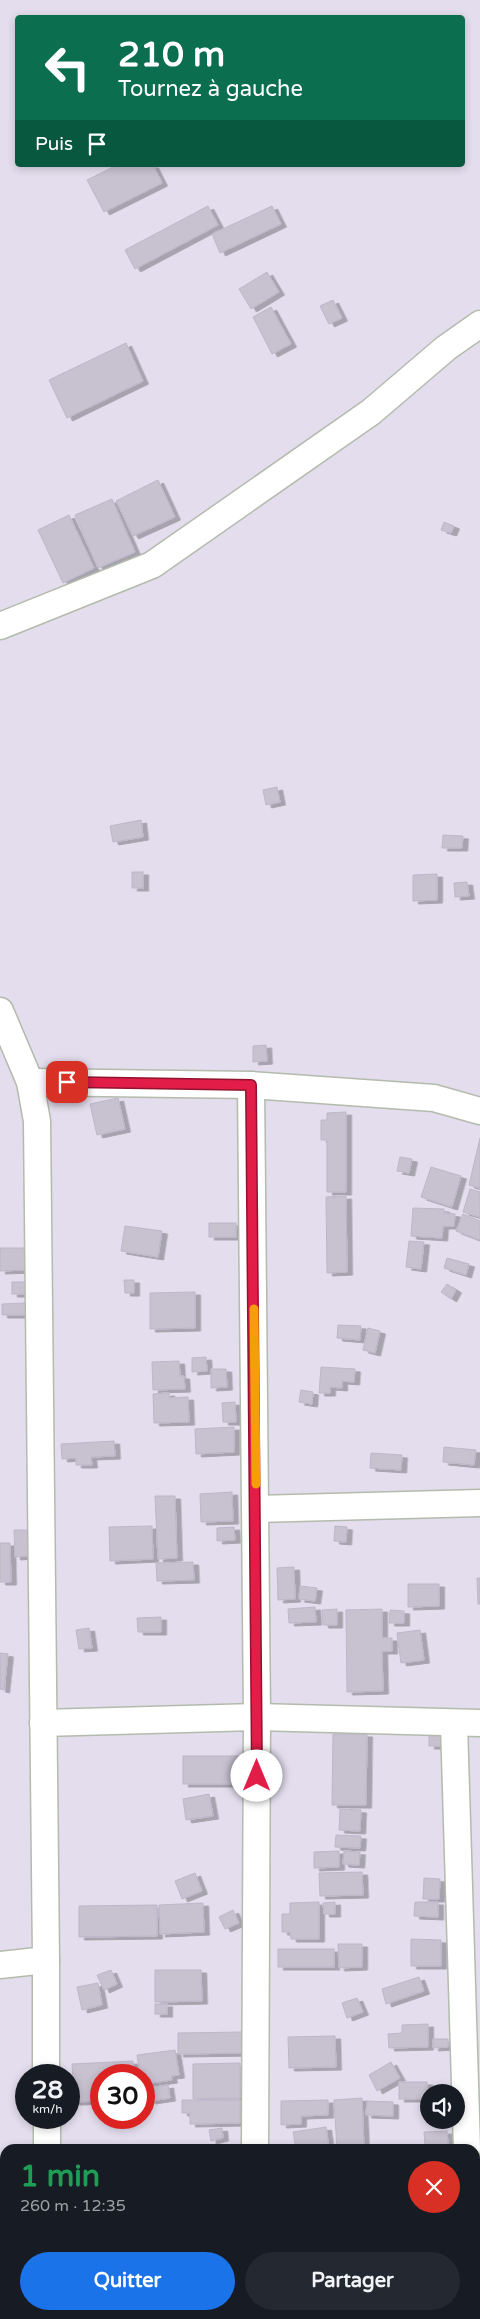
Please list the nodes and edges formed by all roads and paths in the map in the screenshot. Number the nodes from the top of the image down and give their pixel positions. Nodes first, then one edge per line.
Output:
1 (480, 324) edge
2 (0, 626) edge
3 (0, 1011) edge
4 (30, 1082) junction
5 (251, 1085) junction
6 (480, 1111) edge
7 (480, 1503) edge
8 (256, 1509) junction
9 (257, 1717) junction
10 (43, 1723) junction
11 (454, 1724) junction
12 (480, 1724) edge
13 (46, 1960) junction
14 (0, 1965) edge
15 (46, 2064) edge
16 (47, 2129) edge
17 (47, 2144) edge
18 (255, 2144) edge
19 (467, 2144) edge

1 - 2 street
3 - 4 street
4 - 5 street
4 - 10 street
5 - 6 street
5 - 8 street
7 - 8 street
8 - 9 street
9 - 10 street
9 - 11 street
9 - 18 street
10 - 13 street
11 - 12 street
11 - 19 street
13 - 14 street
13 - 15 street
16 - 17 street

